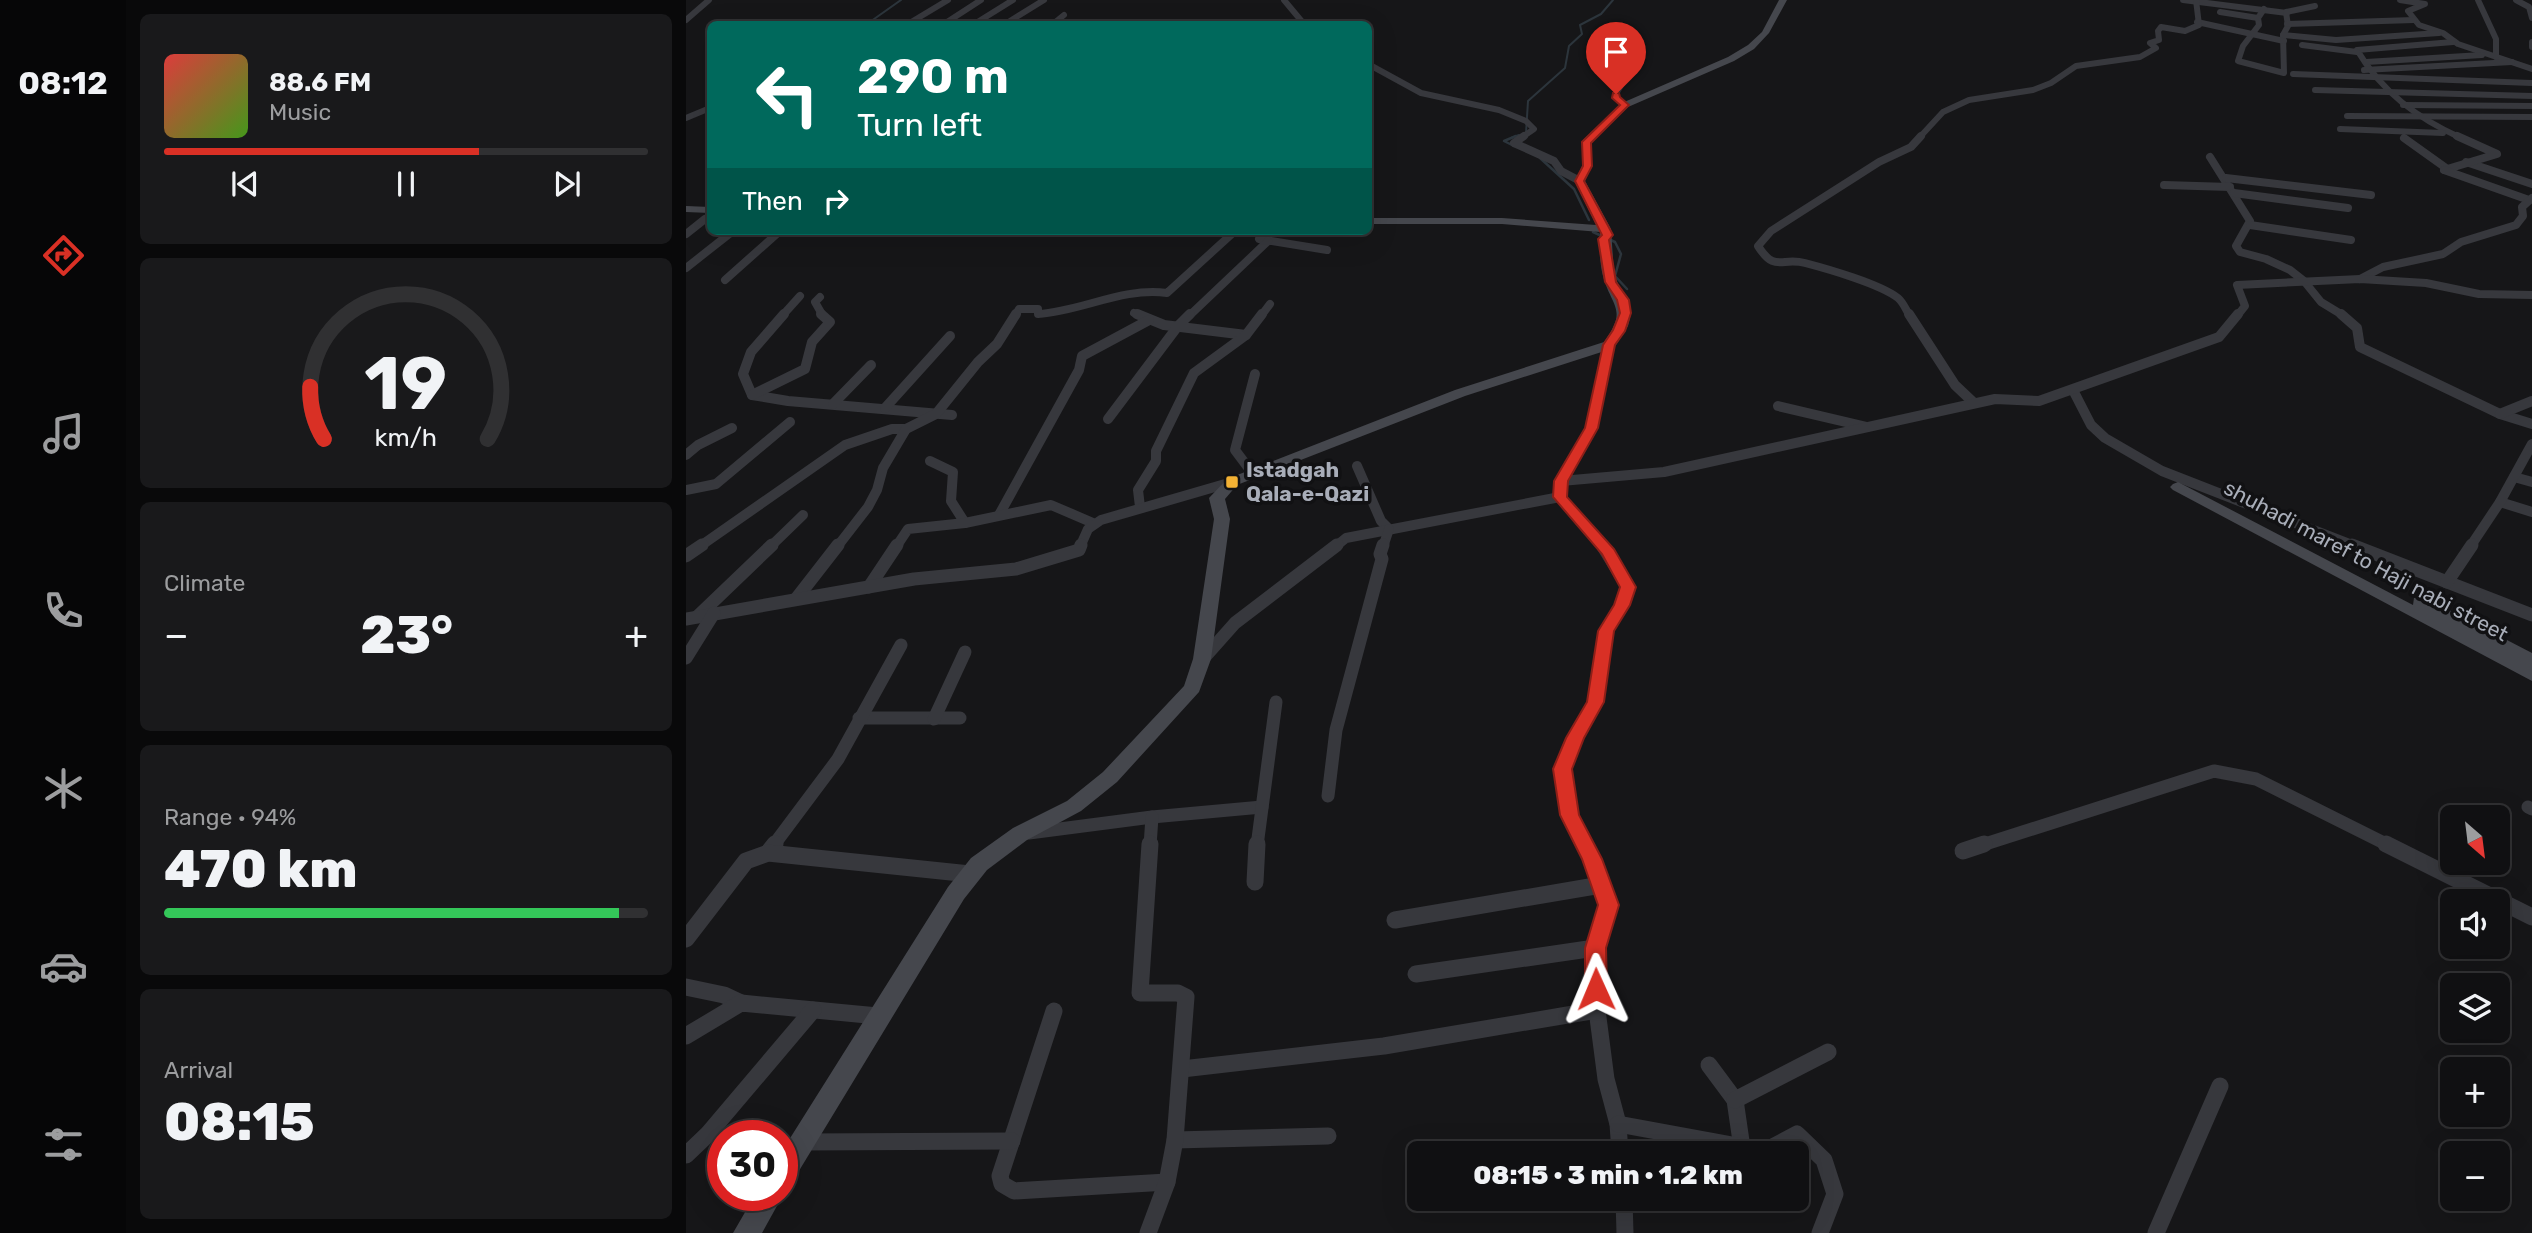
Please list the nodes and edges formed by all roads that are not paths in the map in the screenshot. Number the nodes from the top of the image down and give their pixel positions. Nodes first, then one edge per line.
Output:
1 (709, 0) edge
2 (948, 0) edge
3 (981, 0) edge
4 (1013, 0) edge
5 (1044, 0) edge
6 (1284, 0) edge
7 (1783, 0) edge
8 (2183, 0) edge
9 (2400, 0) edge
10 (2478, 0) edge
11 (2516, 0) edge
12 (2196, 1) edge
13 (2260, 1) edge
14 (2270, 2) dead end
15 (2315, 6) dead end
16 (702, 7) junction
17 (686, 9) edge
18 (2198, 9) junction
19 (2264, 9) junction
20 (2388, 12) dead end
21 (2287, 13) junction
22 (2297, 14) dead end
23 (2362, 14) dead end
24 (1064, 15) dead end
25 (2413, 17) junction
26 (2258, 18) junction
27 (2532, 18) edge
28 (687, 19) edge
29 (915, 21) edge
30 (949, 21) edge
31 (979, 21) edge
32 (1010, 21) dead end
33 (1057, 21) edge
34 (1302, 21) edge
35 (2197, 22) junction
36 (2287, 24) junction
37 (2443, 33) junction
38 (2253, 34) junction
39 (2287, 42) junction
40 (2453, 42) junction
41 (1640, 45) dead end
42 (2464, 47) junction
43 (2358, 53) junction
44 (2486, 54) junction
45 (2496, 57) junction
46 (2366, 62) junction
47 (2512, 62) junction
48 (2283, 66) junction
49 (1372, 67) edge
50 (2532, 68) edge
51 (2368, 70) junction
52 (2293, 74) dead end
53 (2376, 79) junction
54 (2532, 83) edge
55 (2315, 90) dead end
56 (2388, 92) junction
57 (2532, 96) edge
58 (1625, 105) junction
59 (2403, 105) junction
60 (2532, 106) edge
61 (707, 109) edge
62 (2347, 116) dead end
63 (2532, 117) edge
64 (686, 118) edge
65 (2421, 119) junction
66 (2340, 129) dead end
67 (2447, 133) junction
68 (2404, 138) dead end
69 (2210, 157) dead end
70 (2466, 162) junction
71 (2446, 168) junction
72 (2226, 178) junction
73 (1580, 181) junction
74 (2532, 184) edge
75 (2164, 185) dead end
76 (2232, 190) junction
77 (2371, 195) dead end
78 (2531, 199) edge
79 (2348, 208) dead end
80 (686, 209) edge
81 (686, 214) edge
82 (707, 214) edge
83 (707, 215) edge
84 (707, 217) edge
85 (1372, 218) edge
86 (2250, 225) junction
87 (1605, 232) junction
88 (686, 234) edge
89 (728, 235) edge
90 (776, 235) edge
91 (1231, 235) edge
92 (1268, 235) edge
93 (2351, 240) dead end
94 (1268, 241) junction
95 (1327, 250) dead end
96 (686, 268) edge
97 (2360, 279) junction
98 (725, 280) dead end
99 (2303, 280) junction
100 (2532, 295) edge
101 (800, 296) dead end
102 (820, 297) dead end
103 (1270, 304) dead end
104 (1134, 313) dead end
105 (1149, 320) junction
106 (1178, 326) junction
107 (1246, 335) junction
108 (950, 336) dead end
109 (1609, 345) junction
110 (871, 365) dead end
111 (1255, 374) dead end
112 (2073, 390) junction
113 (752, 395) junction
114 (2532, 401) edge
115 (1973, 403) junction
116 (833, 404) junction
117 (1778, 406) dead end
118 (885, 408) junction
119 (936, 414) junction
120 (2500, 414) junction
121 (952, 415) dead end
122 (1108, 419) dead end
123 (790, 422) dead end
124 (2532, 424) edge
125 (732, 428) dead end
126 (1871, 428) junction
127 (906, 429) junction
128 (2531, 448) edge
129 (686, 455) edge
130 (930, 461) dead end
131 (1357, 466) dead end
132 (1254, 474) junction
133 (2514, 477) junction
134 (1561, 481) junction
135 (1232, 482) junction
136 (2532, 482) edge
137 (2185, 484) junction
138 (686, 490) edge
139 (1560, 497) junction
140 (2500, 502) junction
141 (1140, 507) junction
142 (2532, 512) edge
143 (803, 515) dead end
144 (999, 515) junction
145 (965, 523) junction
146 (1093, 523) junction
147 (1389, 529) junction
148 (686, 556) edge
149 (2446, 582) junction
150 (869, 587) junction
151 (796, 599) junction
152 (714, 613) junction
153 (2532, 615) edge
154 (692, 618) edge
155 (901, 645) dead end
156 (965, 652) dead end
157 (686, 658) edge
158 (1202, 659) junction
159 (2532, 661) edge
160 (2532, 676) edge
161 (1276, 702) dead end
162 (859, 718) junction
163 (960, 718) dead end
164 (934, 719) junction
165 (1328, 796) dead end
166 (1262, 807) junction
167 (1152, 817) junction
168 (1020, 834) junction
169 (1964, 851) dead end
170 (768, 853) junction
171 (970, 874) junction
172 (1255, 882) dead end
173 (1601, 885) junction
174 (2532, 917) edge
175 (1395, 920) dead end
176 (686, 939) edge
177 (1595, 948) junction
178 (1416, 974) dead end
179 (686, 987) edge
180 (741, 1003) junction
181 (813, 1010) junction
182 (1597, 1010) junction
183 (1054, 1011) dead end
184 (878, 1016) junction
185 (686, 1036) edge
186 (1828, 1052) dead end
187 (1709, 1065) dead end
188 (1182, 1069) junction
189 (2220, 1086) dead end
190 (1735, 1100) junction
191 (1618, 1124) junction
192 (1328, 1136) dead end
193 (1012, 1140) junction
194 (1175, 1140) junction
195 (1619, 1141) edge
196 (1706, 1141) edge
197 (1741, 1141) edge
198 (1784, 1141) edge
199 (1804, 1141) edge
200 (802, 1142) junction
201 (1809, 1146) edge
202 (798, 1149) edge
203 (686, 1155) edge
204 (1167, 1182) junction
205 (760, 1211) edge
206 (1624, 1211) edge
207 (747, 1233) edge
208 (1148, 1233) edge
209 (1625, 1233) edge
210 (1820, 1233) edge
211 (2156, 1233) edge

1 - 16 street
2 - 29 street
3 - 30 street
4 - 31 street
5 - 32 street
6 - 34 street
7 - 58 street
8 - 12 street
9 - 25 street
10 - 45 street
11 - 27 street
12 - 18 street
12 - 19 street
13 - 14 street
15 - 21 street
16 - 17 street
16 - 28 street
18 - 26 street
18 - 35 street
19 - 21 street
19 - 26 street
20 - 25 street
21 - 36 street
22 - 23 street
24 - 33 street
25 - 36 street
25 - 37 street
26 - 38 street
35 - 38 street
35 - 115 street
36 - 39 street
37 - 39 street
37 - 40 street
38 - 39 street
38 - 48 street
39 - 43 street
39 - 48 street
40 - 42 street
40 - 43 street
41 - 58 street
42 - 43 street
42 - 44 street
43 - 46 street
44 - 45 street
44 - 46 street
45 - 47 street
46 - 51 street
47 - 50 street
47 - 51 street
48 - 51 street
49 - 73 street
51 - 53 street
52 - 53 street
53 - 54 street
53 - 56 street
55 - 56 street
56 - 57 street
56 - 59 street
58 - 73 street
59 - 60 street
59 - 65 street
61 - 64 street
62 - 65 street
63 - 65 street
65 - 67 street
66 - 67 street
67 - 70 street
68 - 71 street
69 - 72 street
70 - 71 street
70 - 74 street
71 - 78 street
72 - 76 street
72 - 77 street
73 - 87 street
75 - 76 street
76 - 79 street
76 - 86 street
78 - 97 street
80 - 82 street
81 - 83 street
84 - 88 street
85 - 87 street
86 - 93 street
86 - 99 street
87 - 109 street
89 - 96 street
90 - 98 street
91 - 119 street
92 - 94 street
94 - 95 street
94 - 106 street
97 - 99 street
97 - 100 street
99 - 112 street
99 - 120 street
101 - 113 street
102 - 113 street
103 - 107 street
104 - 105 street
105 - 106 street
105 - 144 street
106 - 107 street
106 - 122 street
107 - 141 street
108 - 118 street
109 - 132 street
109 - 134 street
110 - 116 street
111 - 132 street
112 - 115 street
112 - 137 street
113 - 116 street
114 - 120 street
115 - 126 street
116 - 118 street
117 - 126 street
118 - 119 street
119 - 121 street
119 - 127 street
120 - 124 street
123 - 138 street
125 - 129 street
126 - 134 street
127 - 148 street
127 - 151 street
128 - 133 street
130 - 145 street
131 - 147 street
132 - 135 street
133 - 136 street
133 - 140 street
134 - 139 street
135 - 141 street
135 - 158 street
137 - 149 street
137 - 159 street
137 - 160 street, shuhadi maref to Haji nabi street
139 - 147 street
139 - 173 street
140 - 142 street
140 - 149 street
141 - 146 street
143 - 154 street
144 - 145 street
144 - 146 street
145 - 150 street
146 - 150 street
147 - 158 street
147 - 165 street
149 - 153 street
150 - 151 street
151 - 152 street
152 - 154 street
152 - 157 street
155 - 162 street
156 - 164 street
158 - 168 street
161 - 166 street
162 - 164 street
162 - 170 street
163 - 164 street
166 - 167 street
166 - 172 street
167 - 168 street
167 - 188 street
168 - 171 street
169 - 174 street
170 - 171 street
170 - 176 street
171 - 184 street
173 - 175 street
173 - 177 street
177 - 178 street
177 - 182 street
179 - 180 street
180 - 181 street
180 - 185 street
181 - 184 street
181 - 203 street
182 - 188 street
182 - 191 street
183 - 193 street
184 - 200 street
186 - 190 street
187 - 190 street
188 - 194 street
189 - 211 street
190 - 197 street
191 - 195 street
191 - 196 street
192 - 194 street
193 - 200 street
193 - 204 street
194 - 204 street
198 - 199 street
200 - 202 street
201 - 210 street
204 - 208 street
205 - 207 street
206 - 209 street

